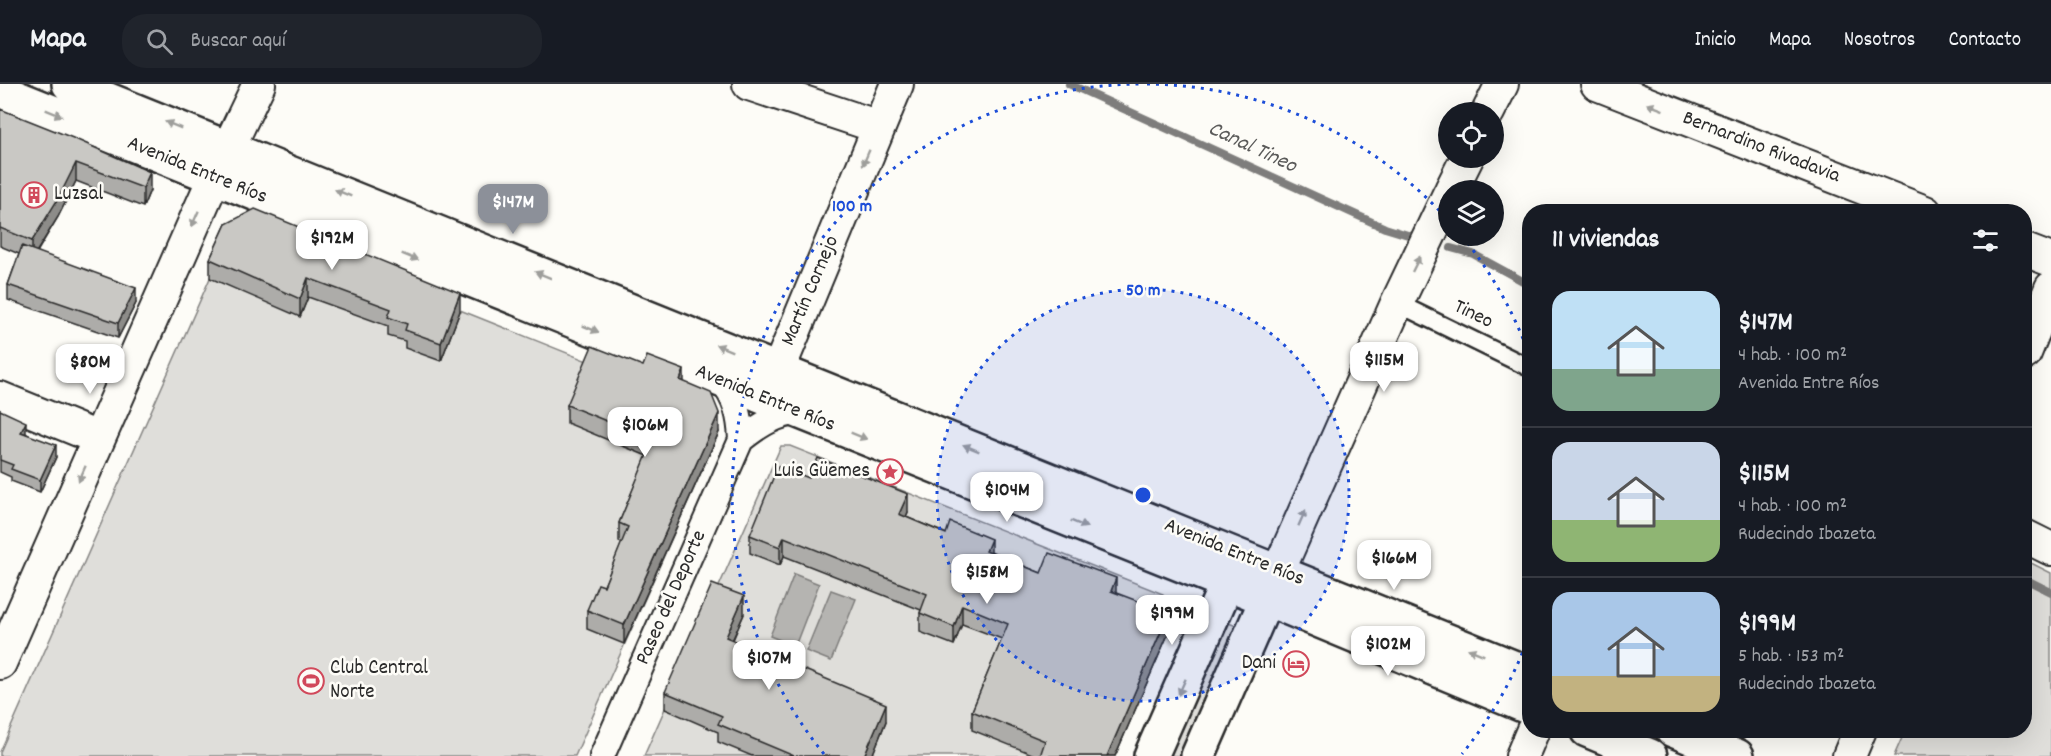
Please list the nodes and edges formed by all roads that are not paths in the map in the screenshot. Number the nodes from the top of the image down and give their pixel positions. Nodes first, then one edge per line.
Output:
1 (69, 84) edge
2 (259, 84) edge
3 (749, 84) edge
4 (897, 84) edge
5 (1502, 84) edge
6 (1597, 84) edge
7 (0, 91) edge
8 (1493, 102) edge
9 (879, 127) junction
10 (228, 147) junction
11 (214, 178) junction
12 (1904, 204) edge
13 (1438, 217) edge
14 (2032, 253) edge
15 (2051, 260) edge
16 (2051, 288) edge
17 (1397, 303) junction
18 (2032, 336) edge
19 (1522, 364) edge
20 (721, 381) junction
21 (772, 384) junction
22 (0, 398) edge
23 (800, 412) junction
24 (98, 438) junction
25 (741, 440) junction
26 (2032, 540) edge
27 (2051, 549) edge
28 (1234, 570) junction
29 (1273, 585) junction
30 (0, 663) edge
31 (1522, 671) edge
32 (1522, 704) edge
33 (1530, 738) edge
34 (1606, 738) edge
35 (1693, 738) edge
36 (1857, 738) edge
37 (602, 756) edge
38 (1151, 756) edge
39 (1198, 756) edge
40 (1522, 756) edge
41 (1650, 756) edge
42 (1737, 756) edge
43 (1849, 756) edge

10 -> 1 main road, Avenida Entre Ríos
2 - 10 street
3 - 9 street
4 - 9 street, Martín Cornejo
5 - 8 street
12 -> 6 street, Bernardino Rivadavia
7 -> 11 main road, Avenida Entre Ríos
9 -> 21 street, Martín Cornejo
10 - 11 street
21 -> 10 main road, Avenida Entre Ríos
11 -> 20 main road, Avenida Entre Ríos
11 -> 24 street
17 -> 13 street
14 - 15 street
16 - 18 street
17 - 19 lane, Tineo
29 -> 17 street
20 - 21 main road, Avenida Entre Ríos
20 - 25 street
21 - 23 main road, Avenida Entre Ríos
28 -> 21 main road, Avenida Entre Ríos
22 - 24 street
23 - 25 street
23 -> 28 main road, Avenida Entre Ríos
24 -> 30 street
25 - 37 street, Paseo del Deporte
26 - 27 street
28 - 29 main road, Avenida Entre Ríos
28 -> 38 main road
31 -> 29 main road, Avenida Entre Ríos
29 - 32 main road, Avenida Entre Ríos
29 - 39 main road
33 - 40 street
34 - 41 main road
35 - 42 main road
36 - 43 street

